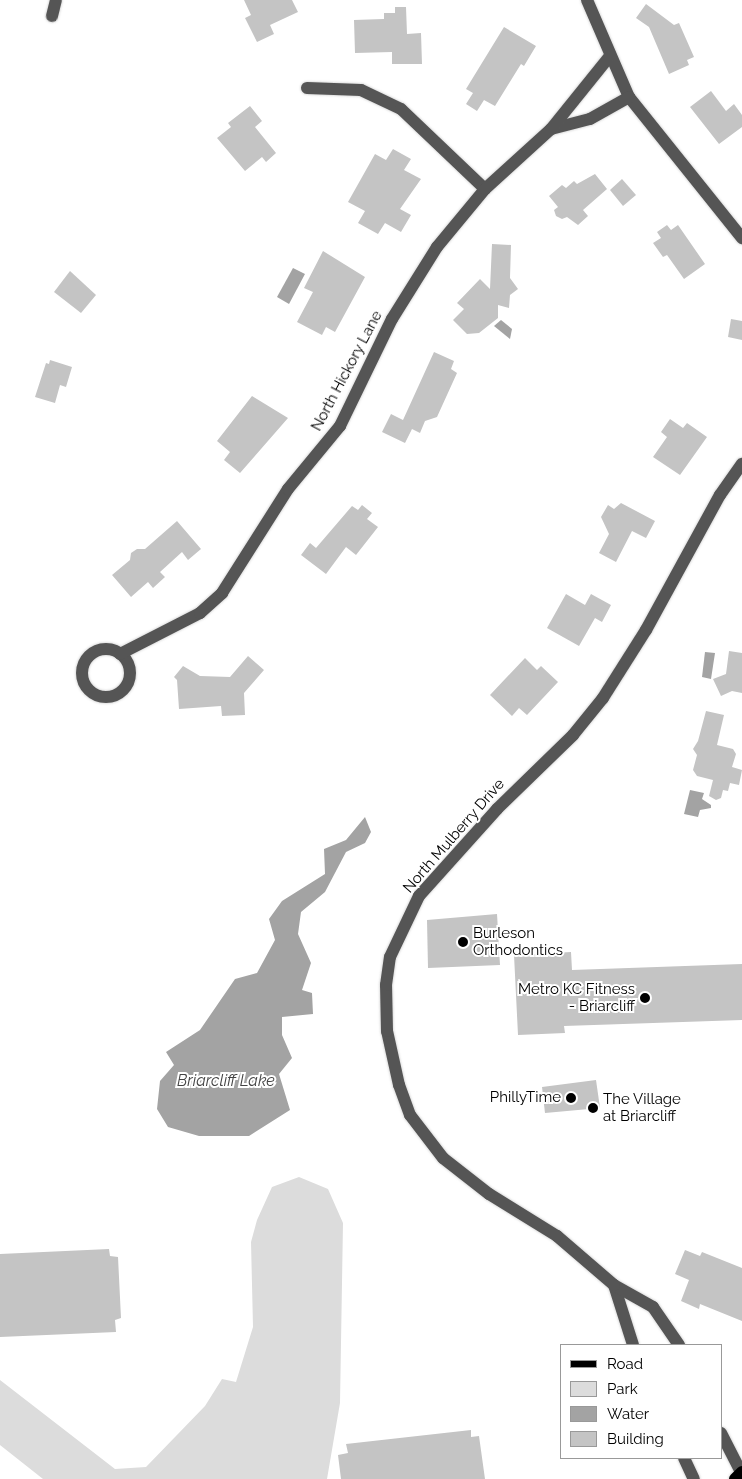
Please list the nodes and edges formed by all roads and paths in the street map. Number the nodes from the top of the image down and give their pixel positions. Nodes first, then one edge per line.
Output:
1 (56, 0) edge
2 (588, 0) edge
3 (52, 16) dead end
4 (610, 57) junction
5 (307, 88) dead end
6 (629, 97) junction
7 (551, 129) junction
8 (485, 189) junction
9 (742, 238) edge
10 (742, 464) edge
11 (120, 654) dead end
12 (614, 1285) junction
13 (633, 1344) edge
14 (678, 1344) edge
15 (722, 1435) edge
16 (684, 1459) edge
17 (740, 1475) edge
18 (694, 1479) edge

1 - 3 street
2 - 4 street
4 - 6 street
4 - 7 street, North Hickory Lane
5 - 8 street
6 - 7 street, North Hickory Lane
6 - 9 street
7 - 8 street, North Hickory Lane
8 - 11 street, North Hickory Lane
10 - 12 street, North Mulberry Drive
12 - 13 street
12 - 14 street, North Mulberry Drive
15 - 17 street
16 - 18 street

